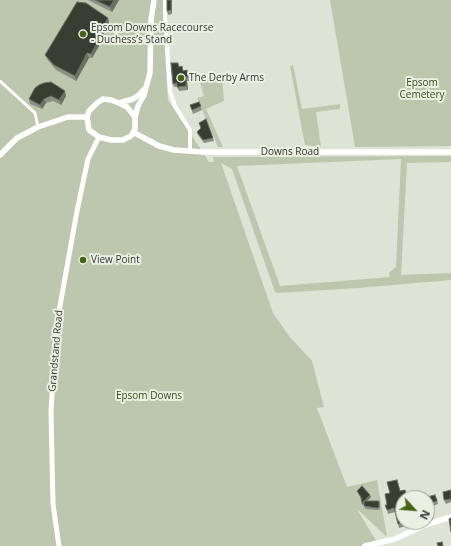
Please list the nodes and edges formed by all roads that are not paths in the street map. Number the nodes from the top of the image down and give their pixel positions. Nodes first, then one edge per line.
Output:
1 (154, 0) edge
2 (165, 0) edge
3 (0, 81) edge
4 (147, 85) junction
5 (119, 103) junction
6 (87, 117) junction
7 (135, 117) junction
8 (38, 127) junction
9 (133, 132) junction
10 (99, 137) junction
11 (190, 151) junction
12 (451, 152) edge
13 (0, 155) edge
14 (451, 517) edge
15 (59, 546) edge
16 (365, 546) edge

1 - 4 main road
2 - 11 street
3 - 8 street
4 - 5 main road
4 - 7 main road
5 - 6 main road
5 - 7 main road
6 - 8 main road
6 - 10 main road
7 - 9 main road
8 - 13 main road
9 - 10 main road
9 - 11 main road, Downs Road
10 - 15 street, Grandstand Road
11 - 12 main road, Downs Road
14 - 16 main road

